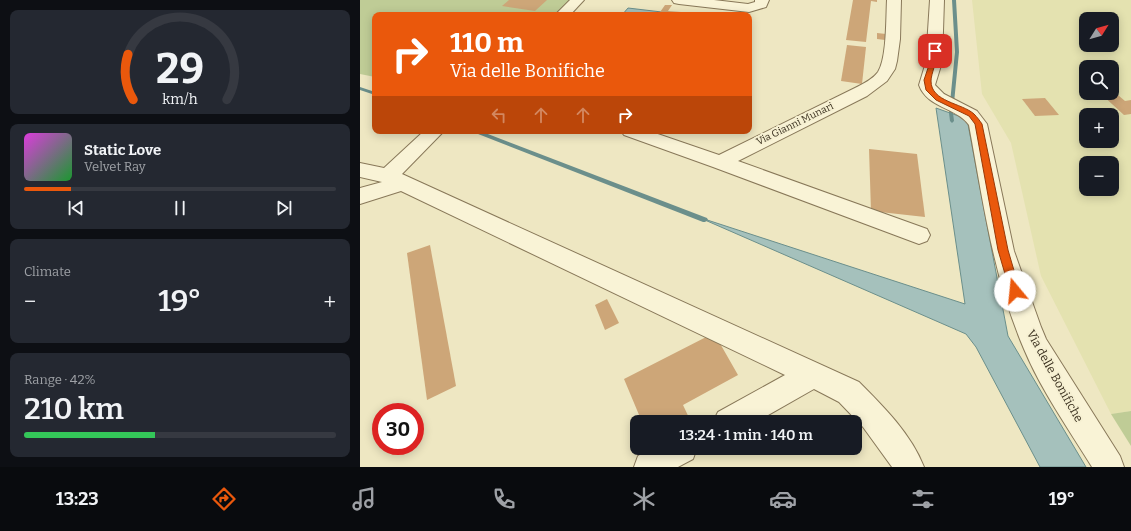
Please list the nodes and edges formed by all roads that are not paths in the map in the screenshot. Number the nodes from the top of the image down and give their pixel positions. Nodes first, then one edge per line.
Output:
1 (577, 0) edge
2 (678, 0) edge
3 (762, 0) edge
4 (894, 0) edge
5 (937, 0) edge
6 (565, 12) edge
7 (432, 134) edge
8 (639, 134) edge
9 (720, 162) junction
10 (360, 170) edge
11 (395, 179) junction
12 (360, 196) edge
13 (919, 235) dead end
14 (813, 374) junction
15 (740, 415) edge
16 (670, 455) edge
17 (649, 467) edge
18 (909, 467) edge
19 (1109, 467) edge

1 - 6 street
2 - 3 street
4 - 9 street, Via Gianni Munari
5 - 19 street, Via delle Bonifiche
7 - 11 street
8 - 9 street
9 - 13 street
10 - 11 street
11 - 12 street
11 - 14 street
14 - 15 street
14 - 18 street
16 - 17 street

